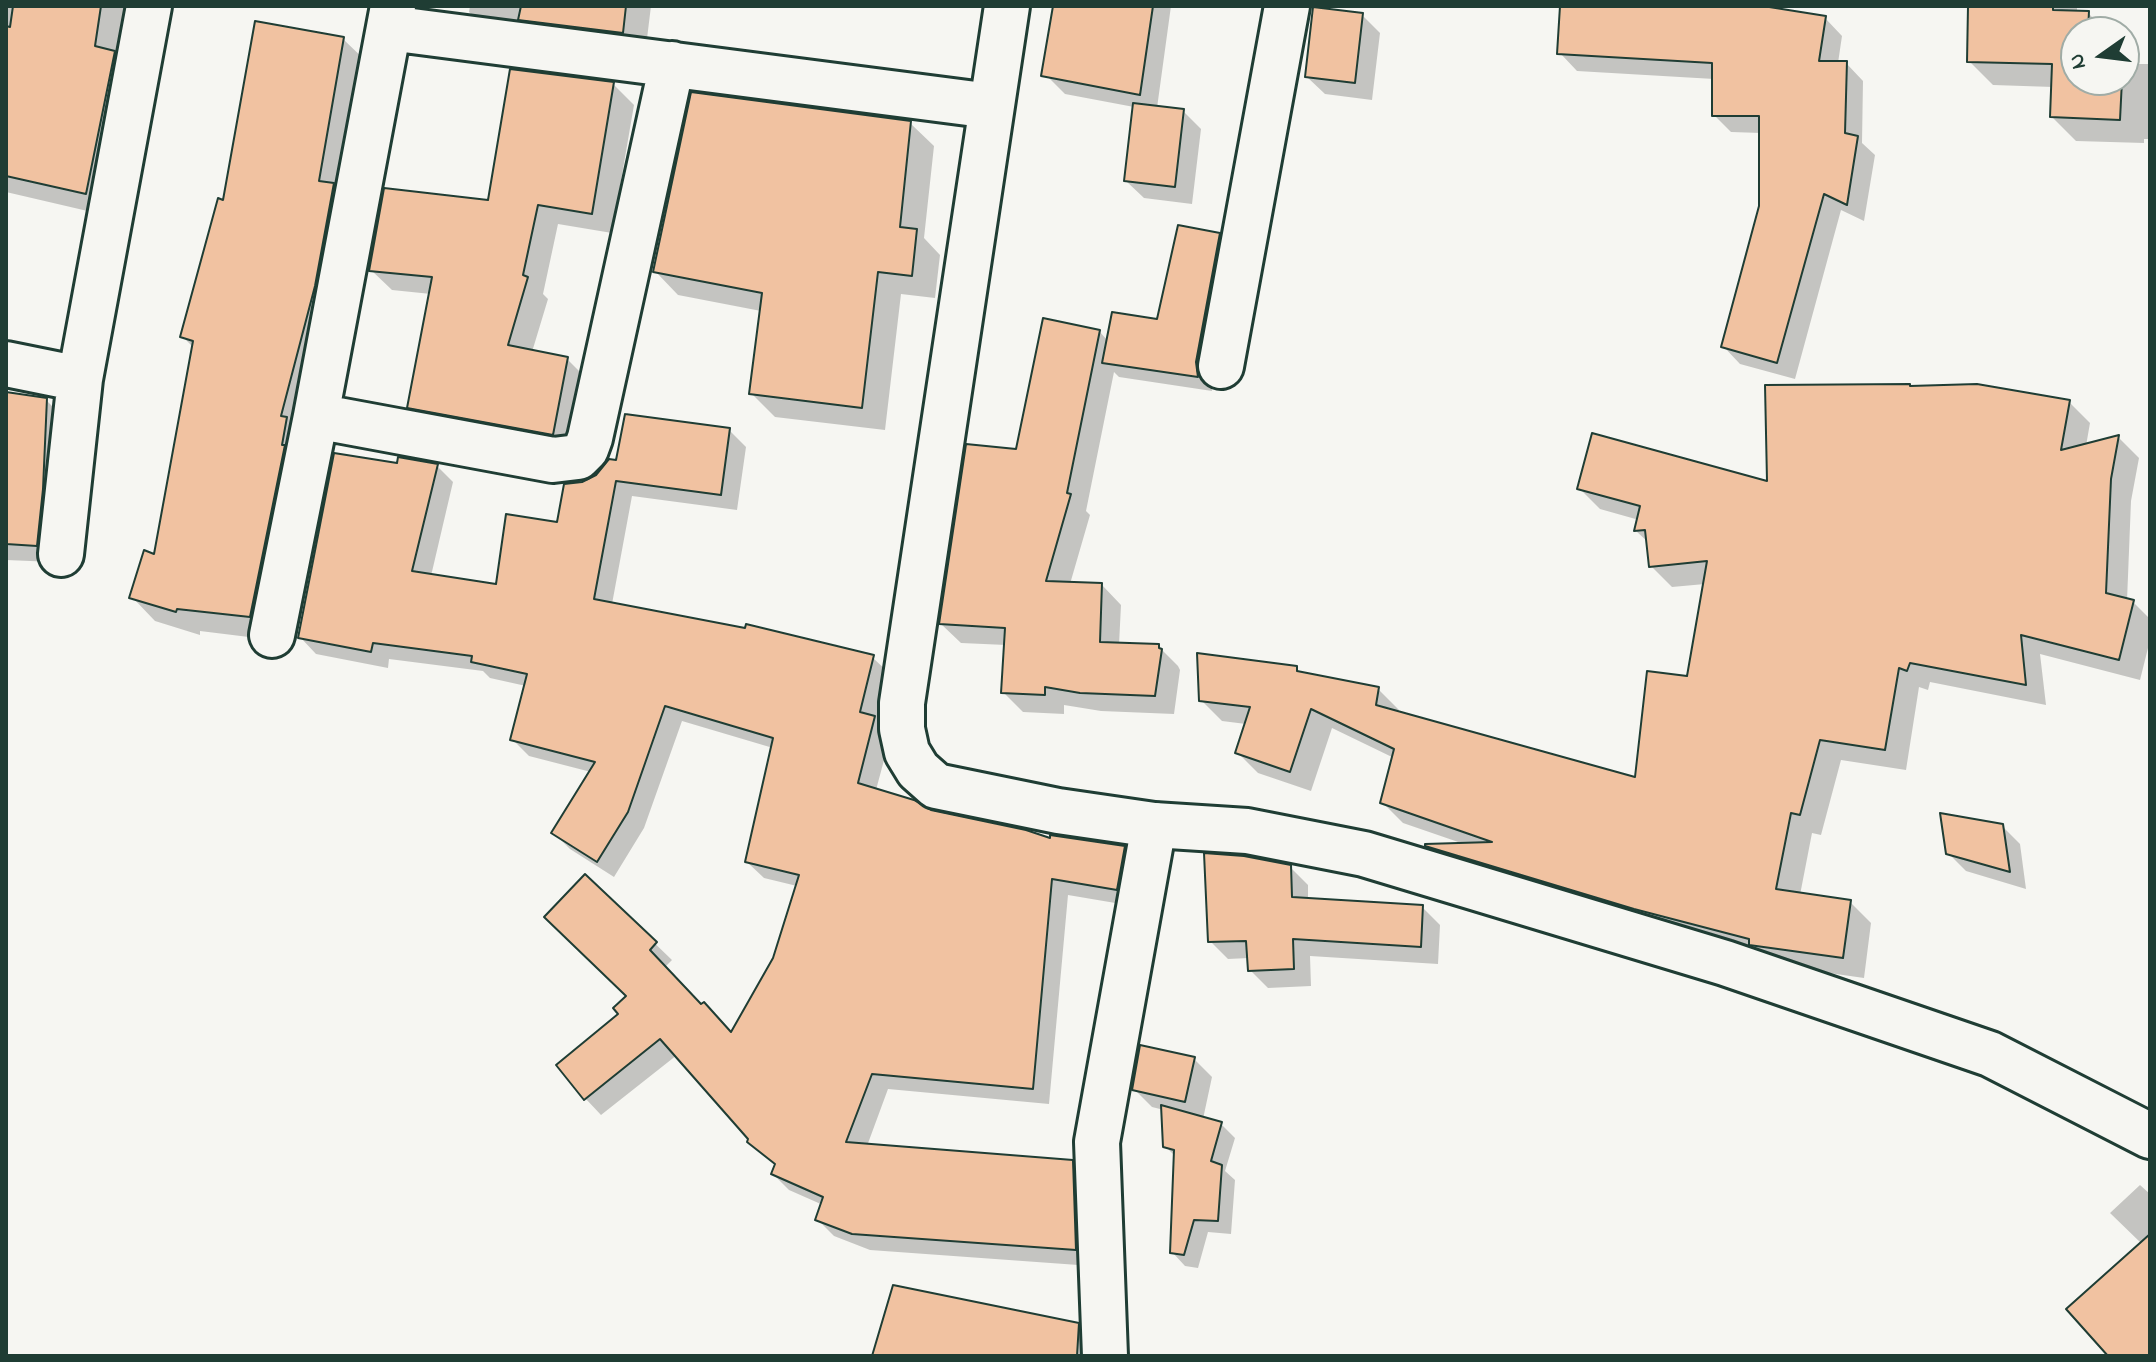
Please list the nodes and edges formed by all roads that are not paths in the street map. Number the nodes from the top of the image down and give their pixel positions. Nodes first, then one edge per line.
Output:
1 (149, 6) edge
2 (1007, 6) edge
3 (1287, 6) edge
4 (391, 17) edge
5 (672, 64) junction
6 (991, 106) junction
7 (6, 364) edge
8 (1221, 366) dead end
9 (80, 379) junction
10 (316, 416) junction
11 (61, 554) dead end
12 (272, 635) dead end
13 (1154, 825) junction
14 (2150, 1136) edge
15 (1105, 1356) edge

1 - 9 street
2 - 6 street
3 - 8 street
4 - 5 street
4 - 10 street
5 - 6 street
5 - 10 street
6 - 13 street
7 - 9 street
9 - 11 street
10 - 12 street
13 - 14 street
13 - 15 street

